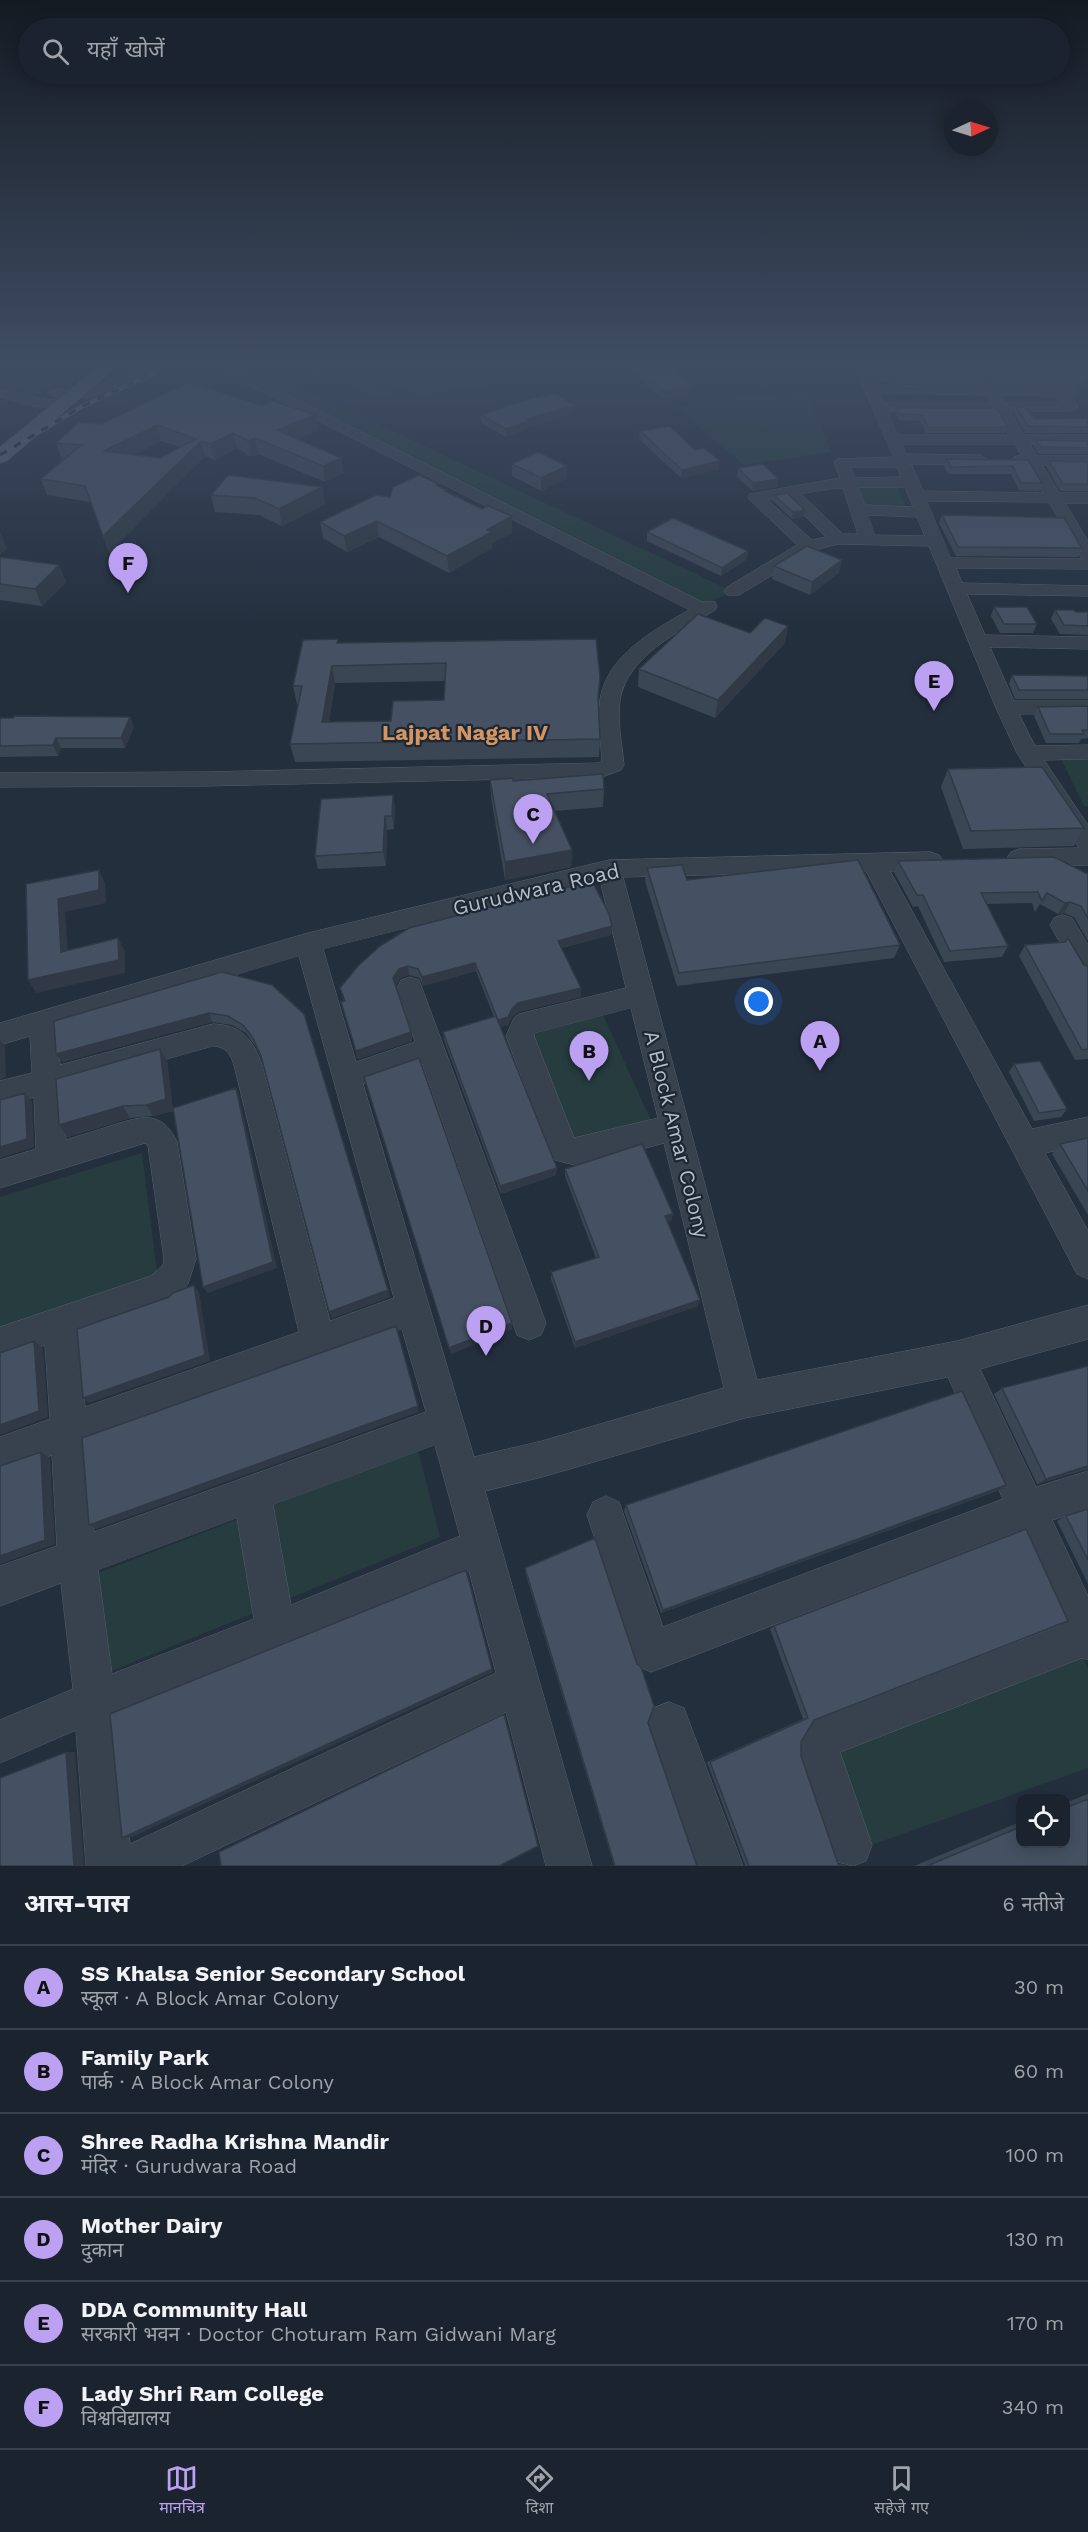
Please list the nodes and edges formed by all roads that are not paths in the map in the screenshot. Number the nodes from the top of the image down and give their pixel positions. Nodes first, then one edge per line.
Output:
1 (395, 453) edge
2 (899, 453) edge
3 (1028, 453) edge
4 (1032, 460) junction
5 (903, 461) junction
6 (1088, 461) edge
7 (849, 482) junction
8 (789, 490) junction
9 (1054, 497) junction
10 (1088, 498) edge
11 (920, 502) junction
12 (858, 510) junction
13 (946, 517) edge
14 (1045, 519) edge
15 (1067, 520) junction
16 (1088, 520) edge
17 (838, 539) junction
18 (868, 539) junction
19 (937, 541) junction
20 (808, 546) junction
21 (1088, 555) edge
22 (947, 563) junction
23 (1088, 564) edge
24 (958, 588) junction
25 (733, 591) dead end
26 (1088, 591) edge
27 (980, 641) junction
28 (1088, 643) edge
29 (1088, 707) edge
30 (1006, 708) junction
31 (1088, 752) edge
32 (1028, 753) junction
33 (0, 780) edge
34 (1088, 843) edge
35 (1088, 856) edge
36 (993, 859) edge
37 (957, 860) edge
38 (874, 862) junction
39 (609, 869) junction
40 (1063, 925) dead end
41 (308, 943) junction
42 (1088, 968) edge
43 (410, 988) dead end
44 (641, 995) junction
45 (43, 1021) junction
46 (0, 1034) edge
47 (431, 1048) junction
48 (347, 1077) junction
49 (47, 1080) junction
50 (0, 1095) edge
51 (675, 1126) junction
52 (1088, 1130) edge
53 (1024, 1144) junction
54 (52, 1158) junction
55 (0, 1174) edge
56 (1088, 1263) edge
57 (414, 1308) junction
58 (1088, 1322) edge
59 (61, 1323) junction
60 (529, 1323) dead end
61 (318, 1341) junction
62 (0, 1344) edge
63 (957, 1358) junction
64 (745, 1400) junction
65 (446, 1423) junction
66 (69, 1430) junction
67 (0, 1455) edge
68 (462, 1478) junction
69 (1088, 1490) edge
70 (252, 1493) junction
71 (1027, 1509) junction
72 (606, 1515) dead end
73 (483, 1546) junction
74 (77, 1558) junction
75 (0, 1586) edge
76 (276, 1631) junction
77 (1087, 1637) edge
78 (519, 1684) junction
79 (95, 1701) junction
80 (669, 1723) dead end
81 (0, 1742) edge
82 (850, 1845) dead end
83 (561, 1863) edge
84 (108, 1866) edge
85 (132, 1866) edge
86 (720, 1866) edge

1 - 33 street
2 - 5 street
3 - 4 street
4 - 5 street
4 - 6 street
4 - 9 street
5 - 7 street
5 - 11 street
7 - 8 street
7 - 11 street
7 - 12 street
8 - 17 street
8 - 20 street
9 - 10 street
9 - 11 street
9 - 15 street
11 - 12 street
11 - 13 street
11 - 19 street
12 - 18 street
14 - 15 street
15 - 16 street
15 - 21 street
17 - 18 street
17 - 20 street
18 - 19 street
19 - 22 street
20 - 25 street
22 - 23 street
22 - 24 street
24 - 26 street
24 - 27 street
27 - 28 street
27 - 30 street
29 - 30 street
30 - 32 street
31 - 32 street
32 - 34 street
35 - 36 street
37 - 38 street, Gurudwara Road
38 - 39 street, Gurudwara Road
38 - 53 street
39 - 41 street, Gurudwara Road
39 - 44 street, A Block Amar Colony
40 - 42 street
41 - 45 street, Gurudwara Road
41 - 48 street
43 - 47 street
44 - 51 street, A Block Amar Colony
44 - 51 street
45 - 46 street, Gurudwara Road
45 - 49 street
47 - 48 street
47 - 60 street
48 - 57 street
49 - 50 street
49 - 54 street
49 - 61 street
51 - 64 street, A Block Amar Colony
52 - 53 street
53 - 56 street
54 - 55 street
54 - 59 street
57 - 61 street
57 - 65 street
58 - 63 street
59 - 62 street
59 - 66 street
61 - 66 street
63 - 64 street
63 - 71 street
64 - 68 street
65 - 68 street
65 - 70 street
66 - 67 street
66 - 74 street
68 - 73 street
69 - 71 street
70 - 74 street
70 - 76 street
71 - 72 street
71 - 77 street
73 - 76 street
73 - 78 street
74 - 75 street
74 - 79 street
76 - 79 street
77 - 82 street
78 - 83 street
78 - 85 street
79 - 81 street
79 - 84 street
80 - 86 street

